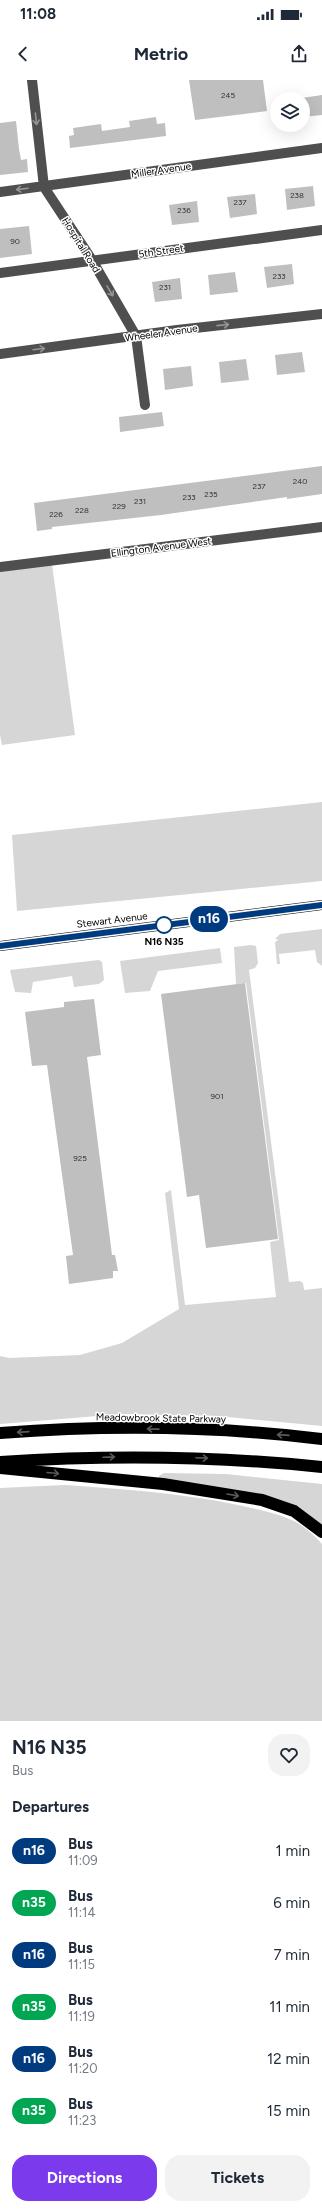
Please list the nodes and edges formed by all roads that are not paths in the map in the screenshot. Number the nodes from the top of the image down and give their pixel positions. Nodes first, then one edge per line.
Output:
1 (32, 80) edge
2 (322, 148) edge
3 (44, 187) junction
4 (0, 192) edge
5 (322, 230) edge
6 (92, 260) junction
7 (0, 273) edge
8 (322, 314) edge
9 (136, 336) junction
10 (0, 354) edge
11 (144, 405) dead end
12 (322, 527) edge
13 (0, 567) edge
14 (322, 905) edge
15 (0, 946) edge
16 (0, 1433) edge
17 (322, 1439) edge
18 (0, 1462) edge
19 (322, 1467) edge
20 (0, 1468) edge
21 (322, 1532) edge

1 -> 3 street, Hospital Road
2 - 3 street, Miller Avenue
3 -> 4 street, Miller Avenue
3 - 6 street, Hospital Road
5 - 6 street, 5th Street
6 - 7 street, 5th Street
6 -> 9 street, Hospital Road
9 -> 8 street, Wheeler Avenue
10 -> 9 street, Wheeler Avenue
9 - 11 street, Hospital Road
12 - 13 street, Ellington Avenue West
14 - 15 main road, Stewart Avenue
17 -> 16 highway, Meadowbrook State Parkway
18 -> 19 highway
20 -> 21 highway

